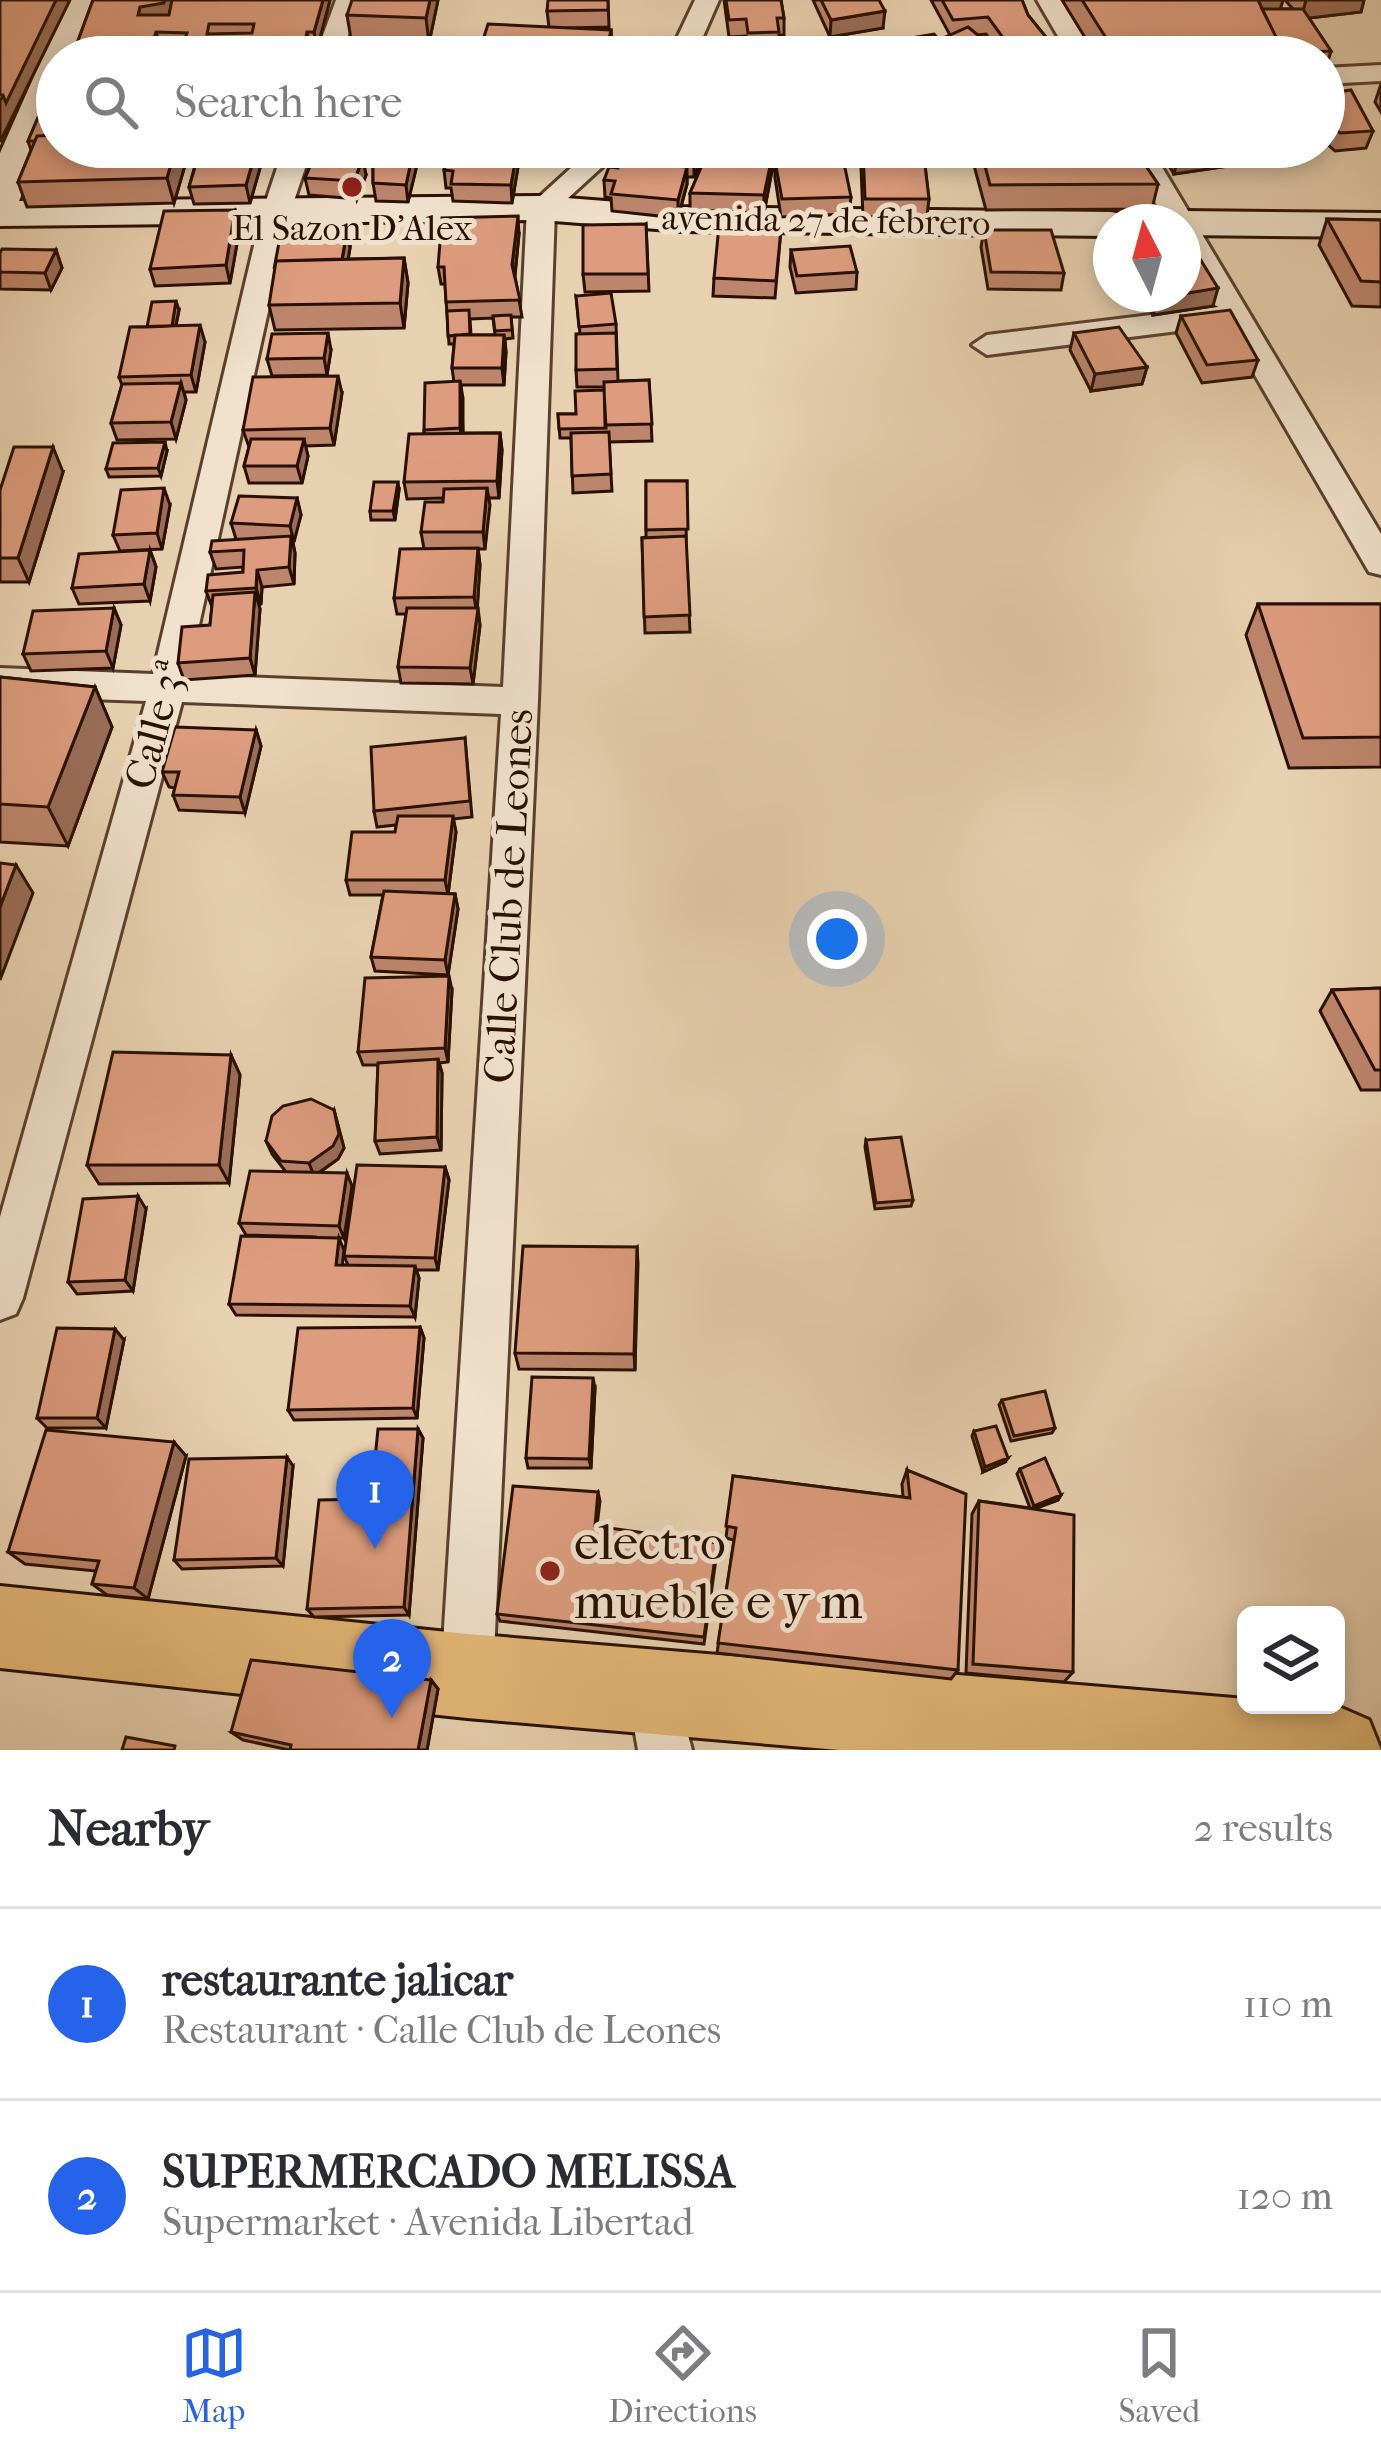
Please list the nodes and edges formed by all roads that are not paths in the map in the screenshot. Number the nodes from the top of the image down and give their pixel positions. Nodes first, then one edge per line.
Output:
1 (86, 0) edge
2 (349, 0) edge
3 (707, 0) edge
4 (1049, 0) edge
5 (70, 36) edge
6 (336, 36) edge
7 (691, 36) edge
8 (1070, 36) edge
9 (1381, 73) edge
10 (1345, 75) edge
11 (36, 116) edge
12 (291, 168) edge
13 (586, 168) edge
14 (1149, 168) edge
15 (0, 199) edge
16 (1170, 204) edge
17 (541, 208) junction
18 (277, 211) junction
19 (0, 214) edge
20 (1093, 224) edge
21 (1201, 224) edge
22 (1381, 225) edge
23 (1201, 256) edge
24 (1235, 314) junction
25 (987, 345) dead end
26 (1381, 563) edge
27 (0, 682) edge
28 (167, 690) junction
29 (520, 700) junction
30 (0, 1298) edge
31 (0, 1628) edge
32 (467, 1676) junction
33 (660, 1721) edge
34 (1339, 1750) edge

1 - 5 main road
2 - 6 street
3 - 7 street
4 - 8 street
9 - 10 street
11 - 15 main road
12 - 18 street, Calle 3ª
13 - 17 street
14 - 16 street
17 - 18 main road, avenida 27 de febrero
17 - 20 main road, avenida 27 de febrero
17 - 29 street, Calle Club de Leones
18 - 19 main road, avenida 27 de febrero
18 - 28 street, Calle 3ª
21 - 22 main road
23 - 24 street
24 - 25 street
24 - 26 street
27 - 28 street
28 - 29 street
28 - 30 street, Calle 3ª
29 - 32 street, Calle Club de Leones
31 - 32 main road
32 - 33 main road
33 - 34 main road

